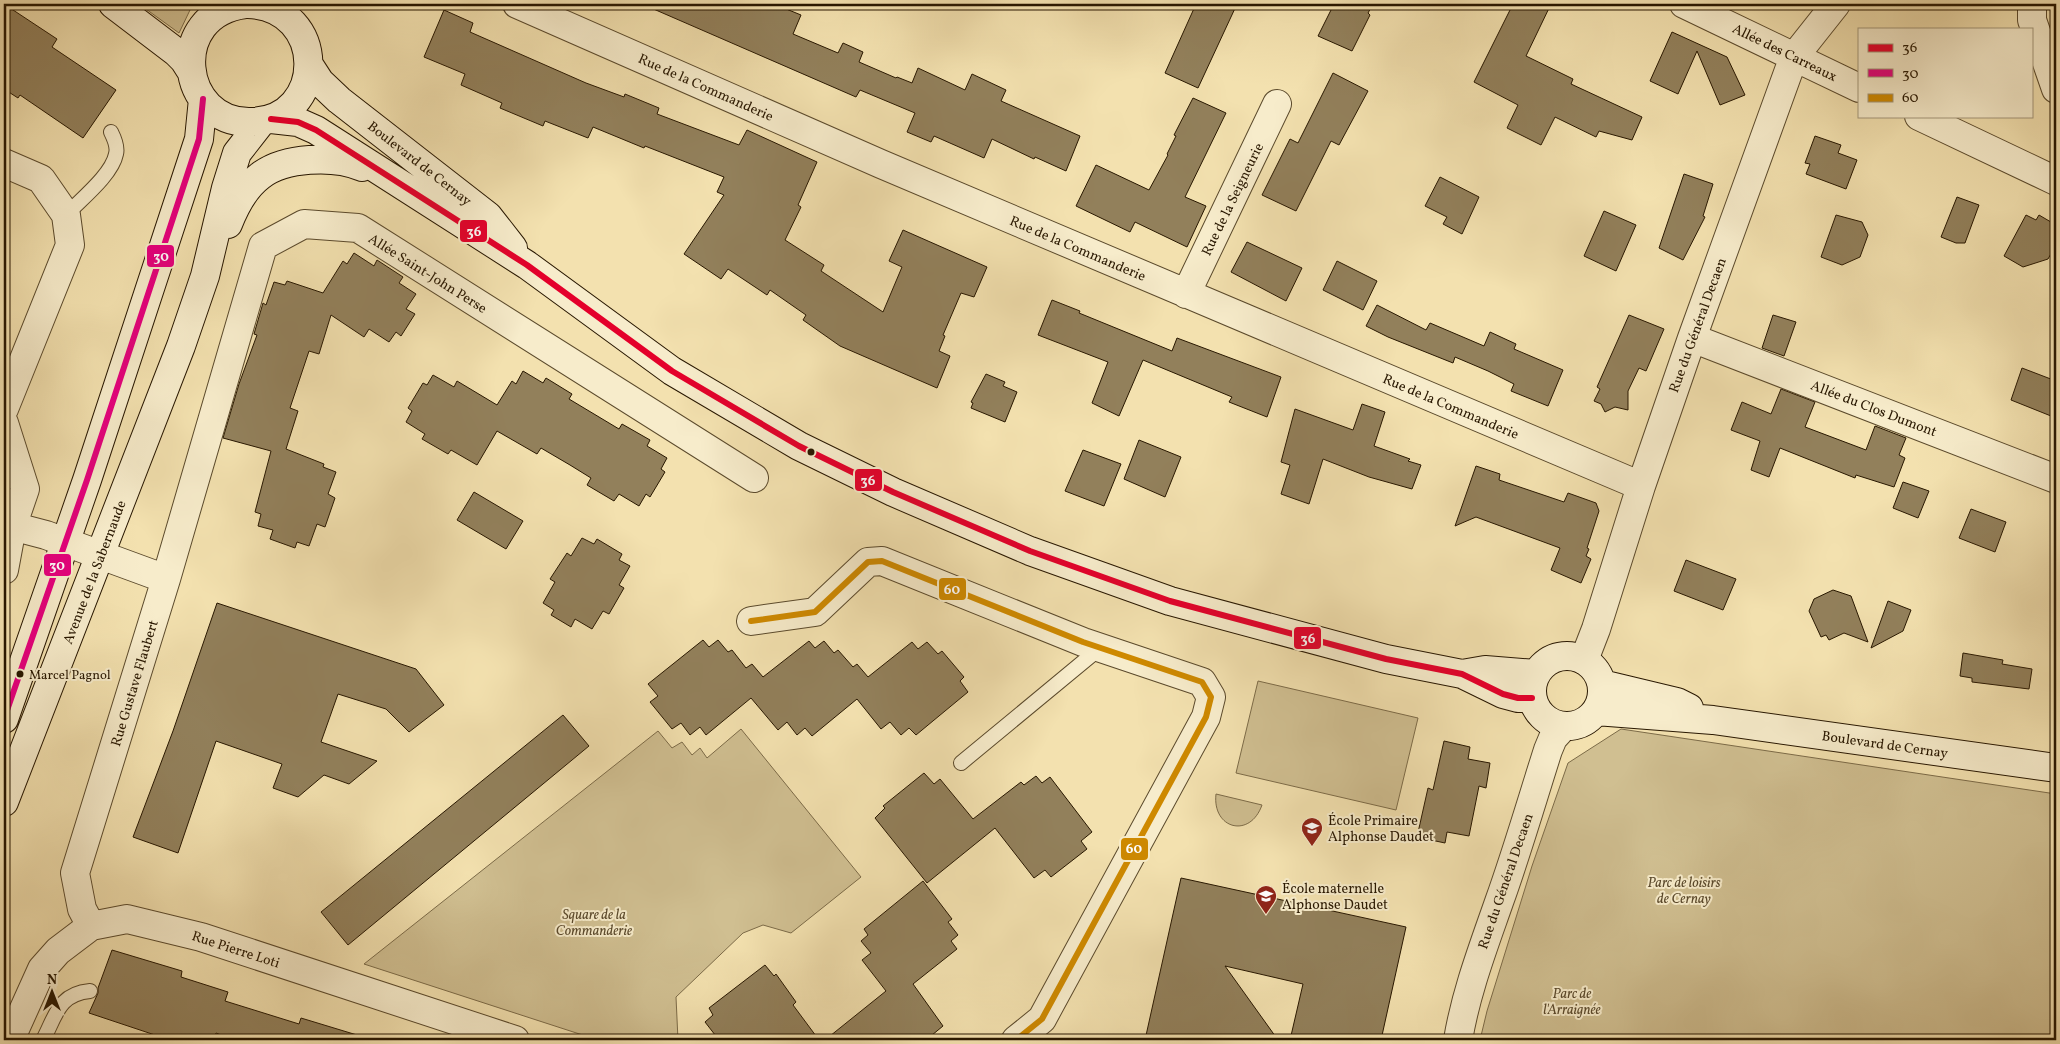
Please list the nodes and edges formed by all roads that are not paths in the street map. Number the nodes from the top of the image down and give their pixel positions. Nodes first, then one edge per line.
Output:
1 (113, 4) edge
2 (517, 4) edge
3 (1684, 4) edge
4 (1836, 4) edge
5 (2032, 4) edge
6 (233, 5) edge
7 (299, 16) edge
8 (1794, 57) junction
9 (309, 65) junction
10 (191, 71) junction
11 (1858, 88) edge
12 (2056, 89) edge
13 (203, 99) junction
14 (1277, 104) dead end
15 (1923, 118) edge
16 (267, 120) junction
17 (111, 132) dead end
18 (4, 162) edge
19 (395, 181) junction
20 (2056, 182) edge
21 (66, 215) junction
22 (527, 265) junction
23 (205, 276) junction
24 (1186, 294) junction
25 (1692, 338) junction
26 (7, 400) edge
27 (4, 423) edge
28 (207, 439) joint
29 (754, 478) dead end
30 (2056, 479) edge
31 (1641, 486) junction
32 (8, 526) edge
33 (65, 542) junction
34 (101, 555) junction
35 (4, 570) edge
36 (166, 579) junction
37 (751, 621) dead end
38 (1100, 648) junction
39 (1584, 660) junction
40 (1602, 684) junction
41 (1534, 686) junction
42 (1596, 711) junction
43 (4, 720) edge
44 (1713, 720) junction
45 (1564, 726) junction
46 (961, 764) dead end
47 (2056, 768) edge
48 (4, 802) edge
49 (91, 926) junction
50 (90, 990) dead end
51 (10, 1040) edge
52 (43, 1040) edge
53 (515, 1040) edge
54 (1016, 1040) edge
55 (1458, 1040) edge

1 - 10 street
2 - 24 street, Rue de la Commanderie
3 - 8 street, Allée des Carreaux
4 - 8 street, Rue du Général Decaen
5 - 12 street
6 - 7 street
6 - 10 street
7 - 9 street
8 - 11 street, Allée des Carreaux
8 - 25 street, Rue du Général Decaen
9 - 16 street
9 - 22 street, Boulevard de Cernay
10 - 13 street
13 - 16 street
13 - 33 street
14 - 24 street, Rue de la Seigneurie
15 - 20 street
16 - 19 street, Boulevard de Cernay
16 - 23 street
17 - 21 lane
18 - 21 street
19 - 22 street, Boulevard de Cernay
19 - 23 street
21 - 26 street
22 - 41 street, Boulevard de Cernay
23 - 34 street, Avenue de la Sabernaude
24 - 31 street, Rue de la Commanderie
25 - 30 street, Allée du Clos Dumont
25 - 31 street, Rue du Général Decaen
27 - 32 street
28 - 29 street, Allée Saint-John Perse
28 - 36 street, Rue Gustave Flaubert
31 - 39 street, Rue du Général Decaen
32 - 33 street
32 - 35 street
33 - 34 street
33 - 43 street
34 - 36 street
34 - 48 street, Avenue de la Sabernaude
36 - 49 street, Rue Gustave Flaubert
37 - 38 street
38 - 46 lane
38 - 54 street
39 - 40 street
39 - 41 street
40 - 42 street
40 - 44 street, Boulevard de Cernay
41 - 45 street
42 - 44 street, Boulevard de Cernay
42 - 45 street
44 - 47 street, Boulevard de Cernay
45 - 55 street, Rue du Général Decaen
49 - 51 street, Rue Pierre Loti
49 - 53 street, Rue Pierre Loti
50 - 52 lane

